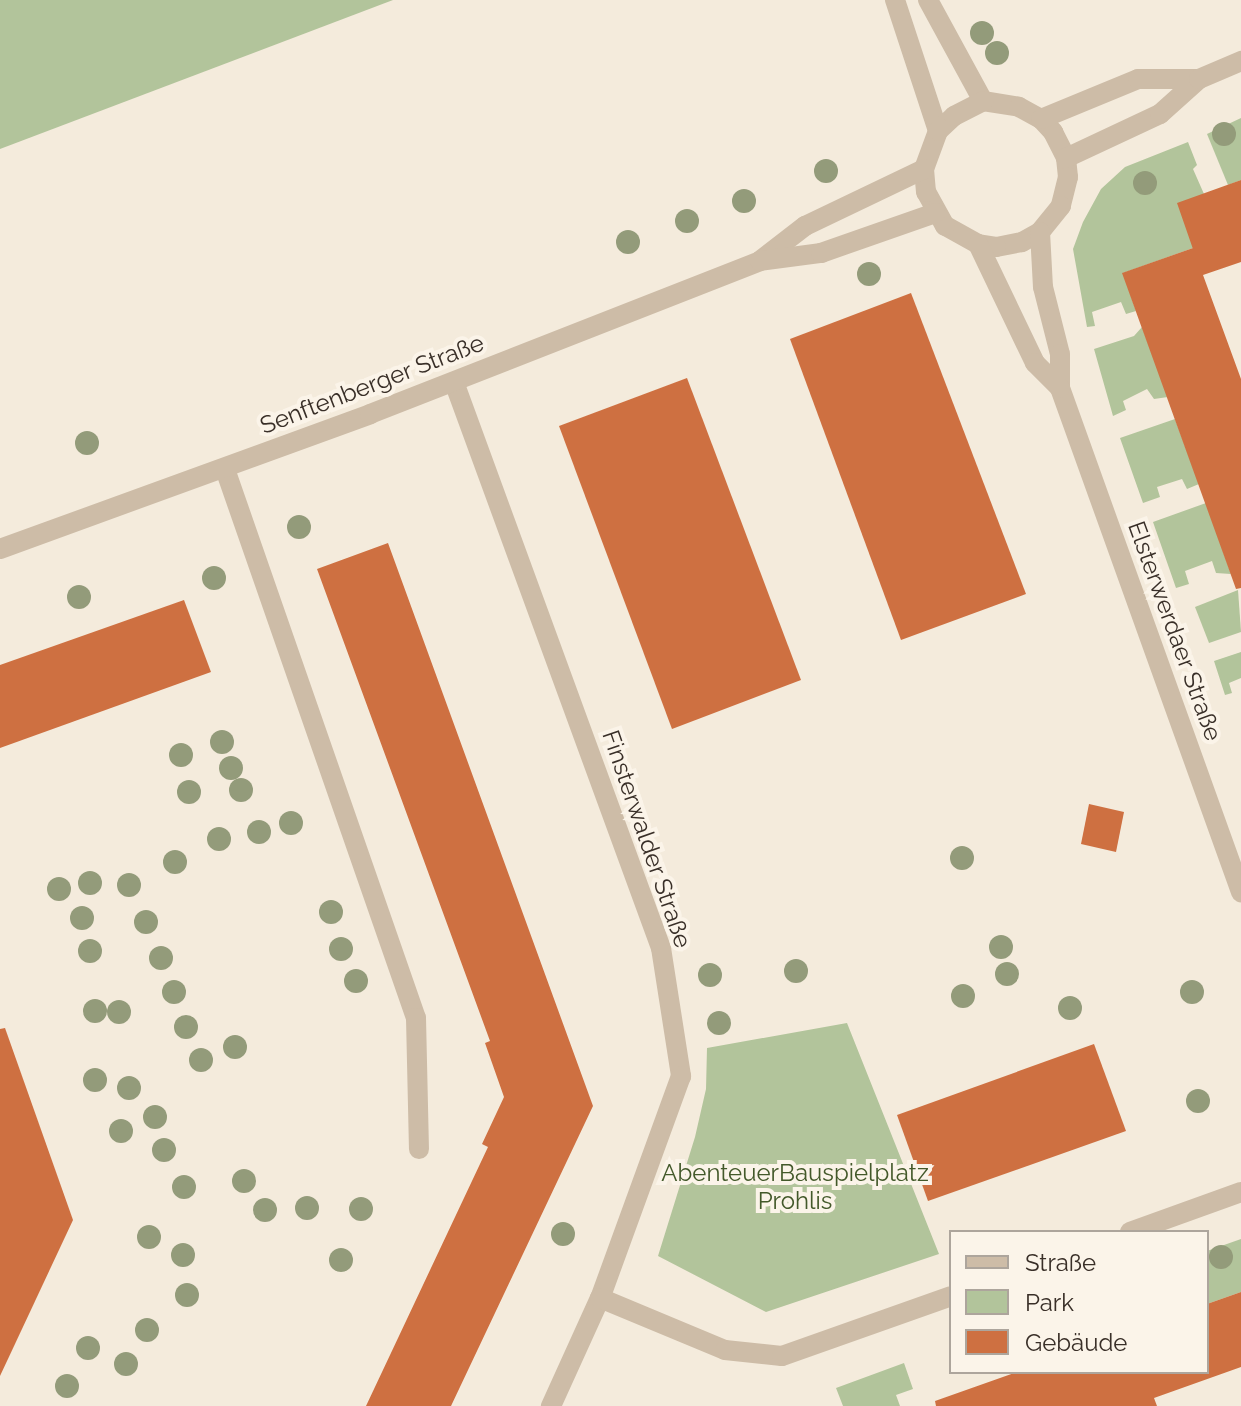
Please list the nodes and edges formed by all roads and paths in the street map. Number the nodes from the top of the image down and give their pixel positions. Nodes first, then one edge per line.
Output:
1 (895, 0) edge
2 (928, 0) edge
3 (1241, 61) edge
4 (1199, 79) junction
5 (983, 101) junction
6 (1041, 119) junction
7 (938, 131) junction
8 (1066, 158) junction
9 (924, 169) junction
10 (935, 213) junction
11 (1040, 232) junction
12 (978, 244) junction
13 (760, 261) junction
14 (454, 382) junction
15 (1060, 388) junction
16 (225, 469) junction
17 (0, 549) edge
18 (1241, 892) edge
19 (419, 1149) dead end
20 (1241, 1192) edge
21 (1136, 1230) edge
22 (949, 1297) edge
23 (600, 1298) junction
24 (551, 1406) edge

1 - 7 street
2 - 5 street
3 - 4 street
4 - 6 street
4 - 8 street
5 - 6 street
5 - 7 street
6 - 8 street
7 - 9 street
8 - 11 street
9 - 10 street
9 - 13 street, Senftenberger Straße
10 - 12 street
10 - 13 street, Senftenberger Straße
11 - 12 street
11 - 15 street, Elsterwerdaer Straße
12 - 15 street, Elsterwerdaer Straße
13 - 14 street, Senftenberger Straße
14 - 16 street, Senftenberger Straße
14 - 23 street, Finsterwalder Straße
15 - 18 street, Elsterwerdaer Straße
16 - 17 street, Senftenberger Straße
16 - 19 street
20 - 21 street
22 - 23 street
23 - 24 street, Finsterwalder Straße

